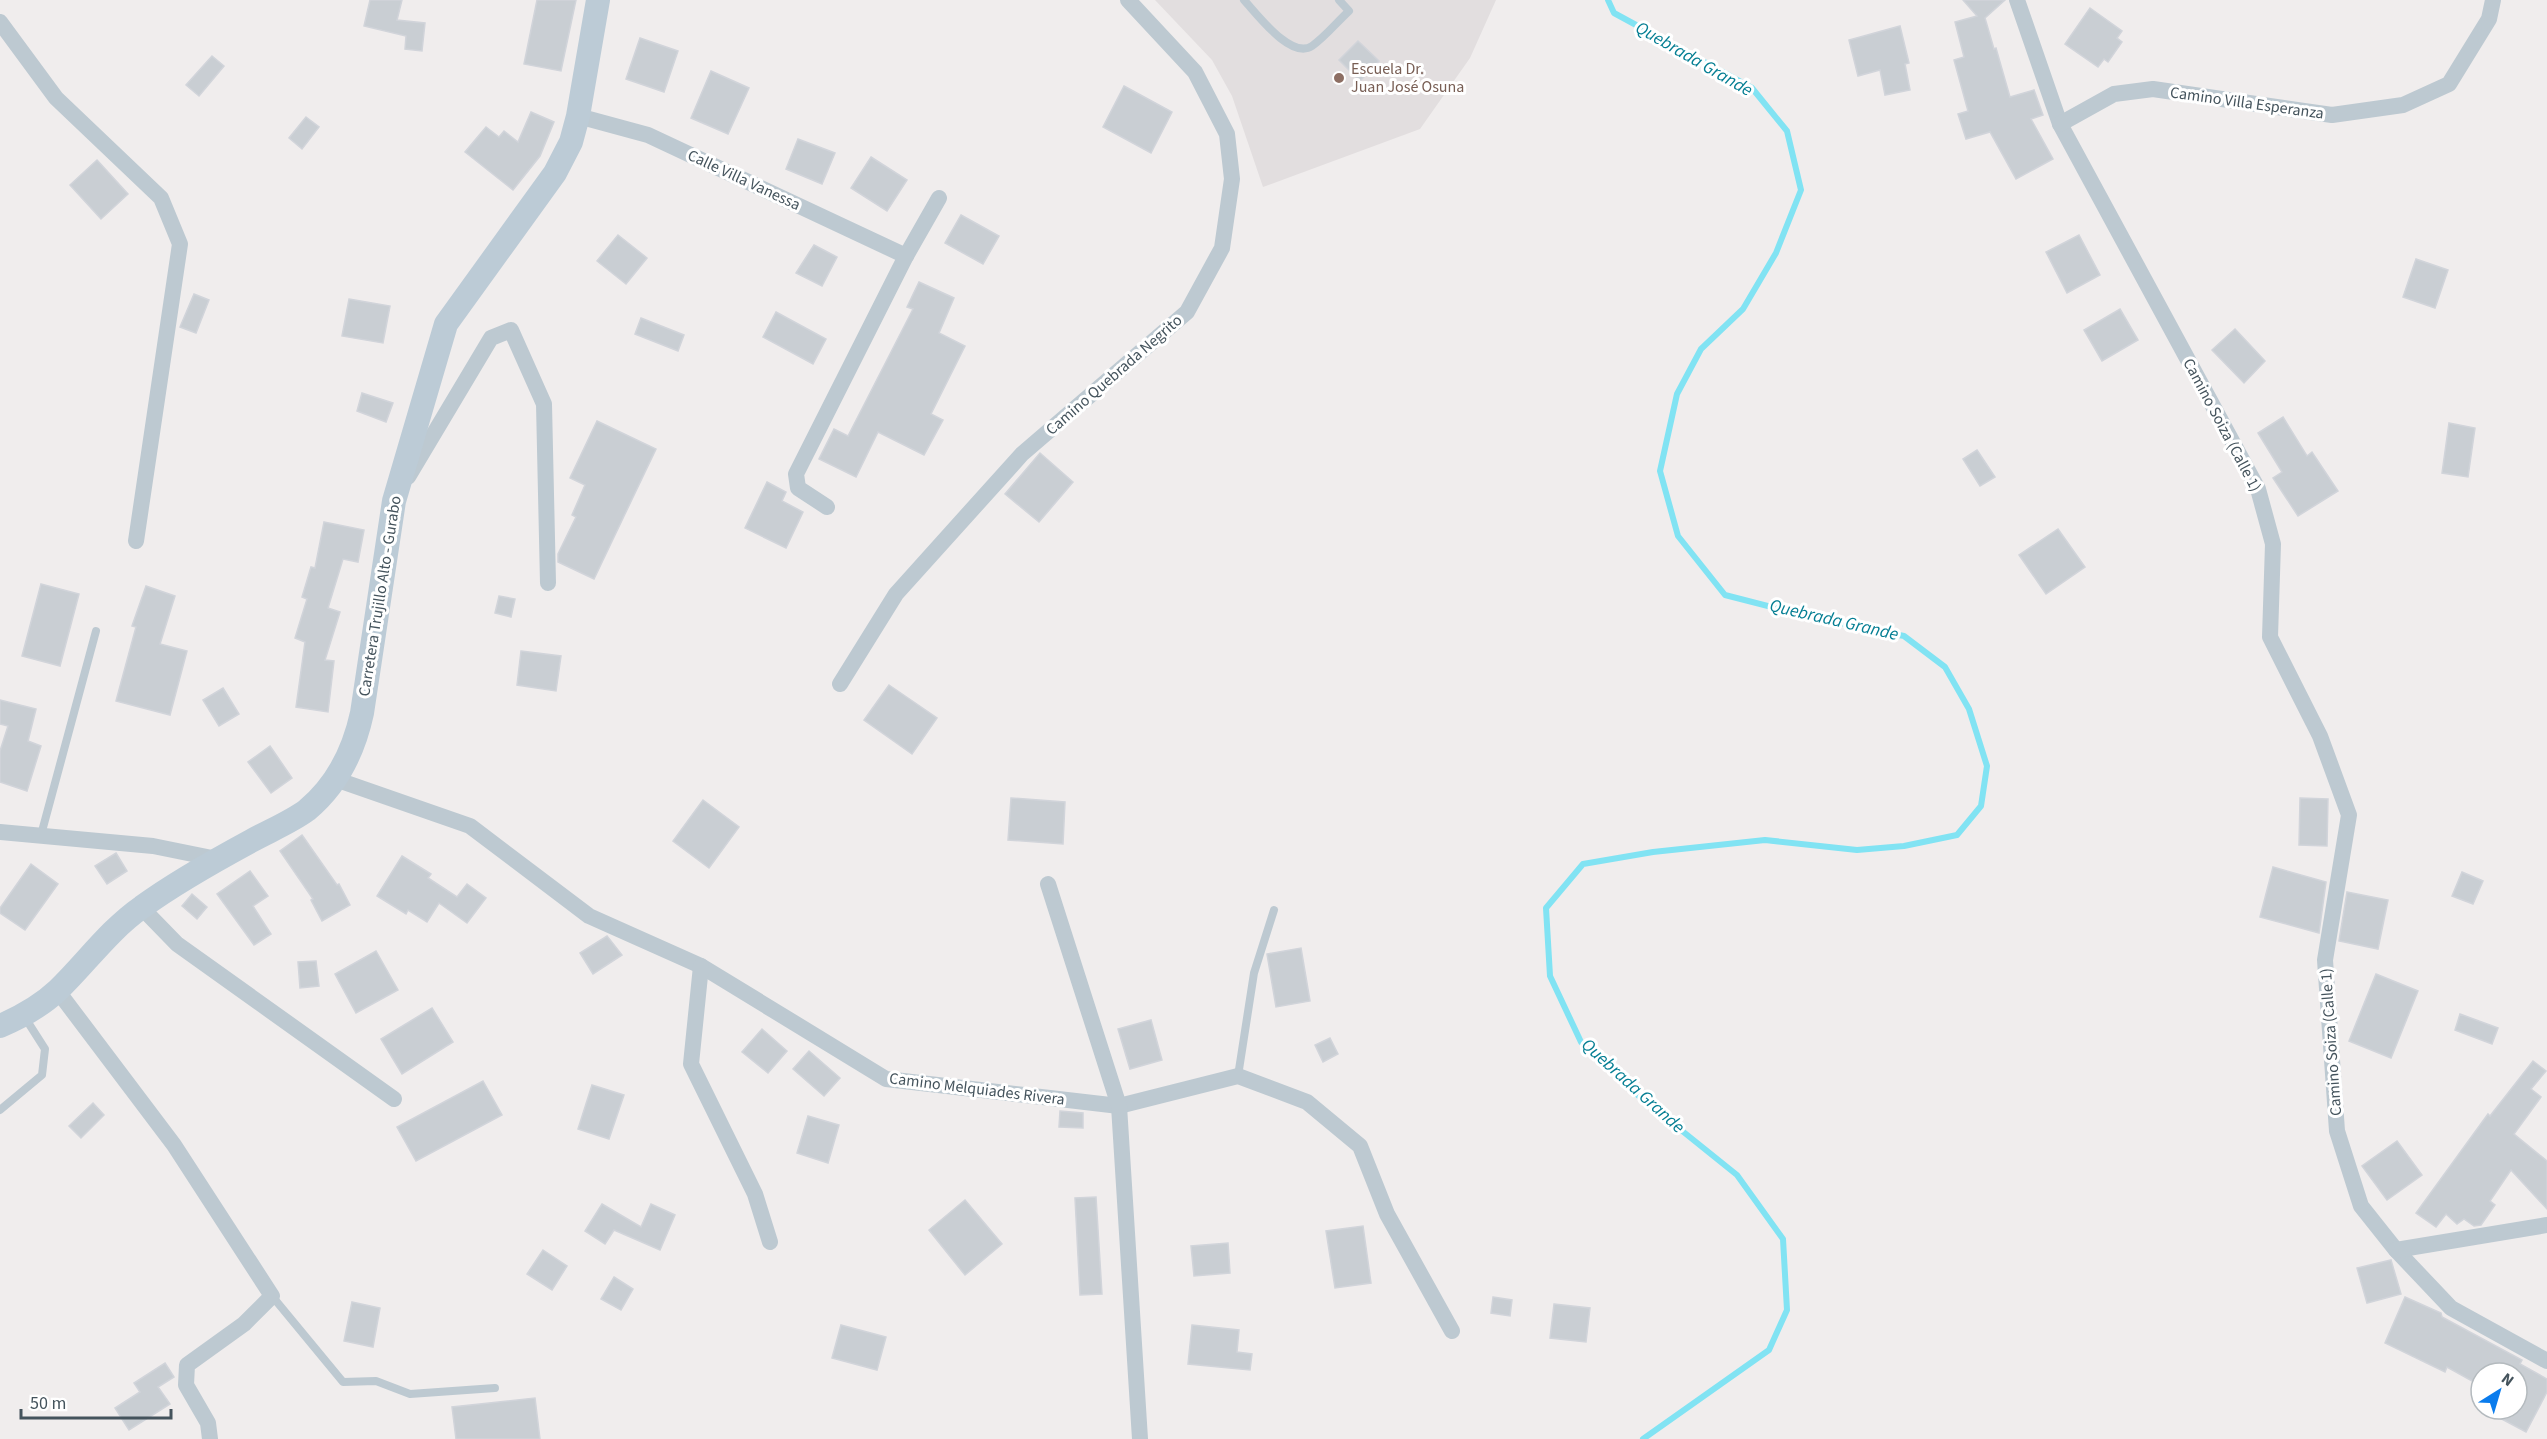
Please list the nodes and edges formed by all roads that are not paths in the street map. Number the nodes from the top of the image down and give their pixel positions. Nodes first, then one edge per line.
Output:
1 (598, 0) edge
2 (1128, 0) edge
3 (1244, 0) edge
4 (1339, 0) edge
5 (2017, 0) edge
6 (2493, 0) edge
7 (0, 22) edge
8 (578, 116) junction
9 (2060, 124) junction
10 (939, 198) dead end
11 (906, 256) junction
12 (394, 501) junction
13 (827, 507) dead end
14 (136, 541) dead end
15 (548, 583) dead end
16 (96, 631) dead end
17 (840, 684) dead end
18 (335, 779) junction
19 (0, 832) edge
20 (41, 835) junction
21 (218, 859) junction
22 (1048, 884) dead end
23 (141, 908) junction
24 (1275, 910) dead end
25 (700, 966) junction
26 (57, 990) junction
27 (23, 1016) junction
28 (0, 1026) edge
29 (1238, 1076) junction
30 (394, 1099) dead end
31 (1119, 1106) junction
32 (0, 1110) edge
33 (2547, 1225) edge
34 (770, 1242) dead end
35 (2396, 1250) junction
36 (272, 1296) junction
37 (1452, 1330) dead end
38 (2547, 1361) edge
39 (495, 1388) dead end
40 (210, 1439) edge
41 (1140, 1439) edge

1 - 8 main road, Carretera Trujillo Alto - Gurabo
2 - 17 street, Camino Quebrada Negrito
3 - 4 lane
5 - 9 street, Camino Soiza (Calle 1)
6 - 9 street, Camino Villa Esperanza
7 - 14 street
8 - 11 street, Calle Villa Vanessa
8 - 12 main road, Carretera Trujillo Alto - Gurabo
9 - 35 street, Camino Soiza (Calle 1)
10 - 11 street
11 - 13 street
12 - 15 street
12 - 18 main road, Carretera Trujillo Alto - Gurabo
16 - 20 lane
18 - 21 main road, Carretera Trujillo Alto - Gurabo
18 - 25 street, Camino Melquiades Rivera
19 - 20 street
20 - 21 street
21 - 23 main road, Carretera Trujillo Alto - Gurabo
22 - 31 street
23 - 26 main road, Carretera Trujillo Alto - Gurabo
23 - 30 street
24 - 29 lane
25 - 31 street, Camino Melquiades Rivera
25 - 34 street
26 - 27 main road, Carretera Trujillo Alto - Gurabo
26 - 36 street
27 - 28 main road, Carretera Trujillo Alto - Gurabo
27 - 32 lane
29 - 31 street, Camino Melquiades Rivera
29 - 37 street
31 - 41 street
33 - 35 street
35 - 38 street, Camino Soiza (Calle 1)
36 - 39 lane
36 - 40 street

